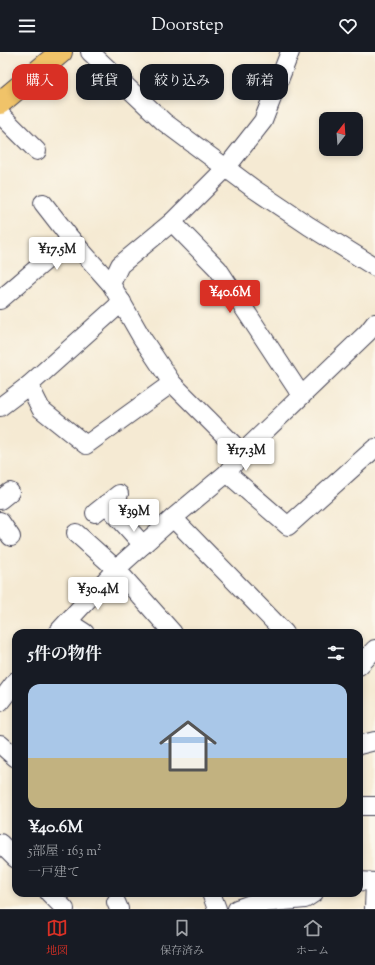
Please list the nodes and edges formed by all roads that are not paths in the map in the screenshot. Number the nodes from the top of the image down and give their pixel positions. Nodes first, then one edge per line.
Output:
1 (61, 52) edge
2 (90, 52) edge
3 (290, 52) edge
4 (0, 103) edge
5 (0, 114) edge
6 (37, 151) dead end
7 (226, 168) junction
8 (43, 203) dead end
9 (172, 222) junction
10 (71, 239) junction
11 (375, 267) edge
12 (111, 284) junction
13 (0, 300) edge
14 (122, 302) junction
15 (375, 323) edge
16 (172, 383) junction
17 (29, 386) junction
18 (301, 395) junction
19 (0, 407) edge
20 (375, 448) edge
21 (242, 453) junction
22 (227, 473) junction
23 (107, 504) dead end
24 (173, 518) junction
25 (0, 521) edge
26 (76, 533) dead end
27 (11, 537) dead end
28 (143, 545) junction
29 (116, 569) junction
30 (62, 627) edge
31 (169, 629) edge
32 (281, 629) edge
33 (375, 649) edge
34 (363, 662) edge
35 (12, 686) edge
36 (0, 702) edge
37 (375, 741) edge
38 (0, 744) edge
39 (363, 744) edge
40 (12, 754) edge
41 (363, 806) edge
42 (375, 806) edge
43 (0, 843) edge
44 (12, 855) edge
45 (363, 881) edge
46 (54, 897) edge
47 (212, 897) edge
48 (307, 897) edge
49 (250, 904) edge
50 (65, 909) edge
51 (217, 909) edge
52 (374, 909) edge

1 - 4 main road
2 - 7 street
3 - 7 street
5 - 6 street
7 - 9 street
7 - 11 street
8 - 10 street
9 - 12 street
9 - 18 street
10 - 12 street
10 - 13 street
12 - 14 street
14 - 16 street
14 - 17 street
15 - 18 street
16 - 17 street
16 - 21 street
17 - 19 street
18 - 21 street
20 - 22 street
21 - 22 street
22 - 24 street
23 - 28 street
24 - 28 street
24 - 32 street
25 - 27 street
26 - 29 street
28 - 29 street
29 - 30 street
29 - 31 street
33 - 34 street
35 - 36 street
37 - 39 street
38 - 40 street
41 - 42 street
43 - 44 street
45 - 52 street
46 - 50 street
47 - 51 street
48 - 49 street

